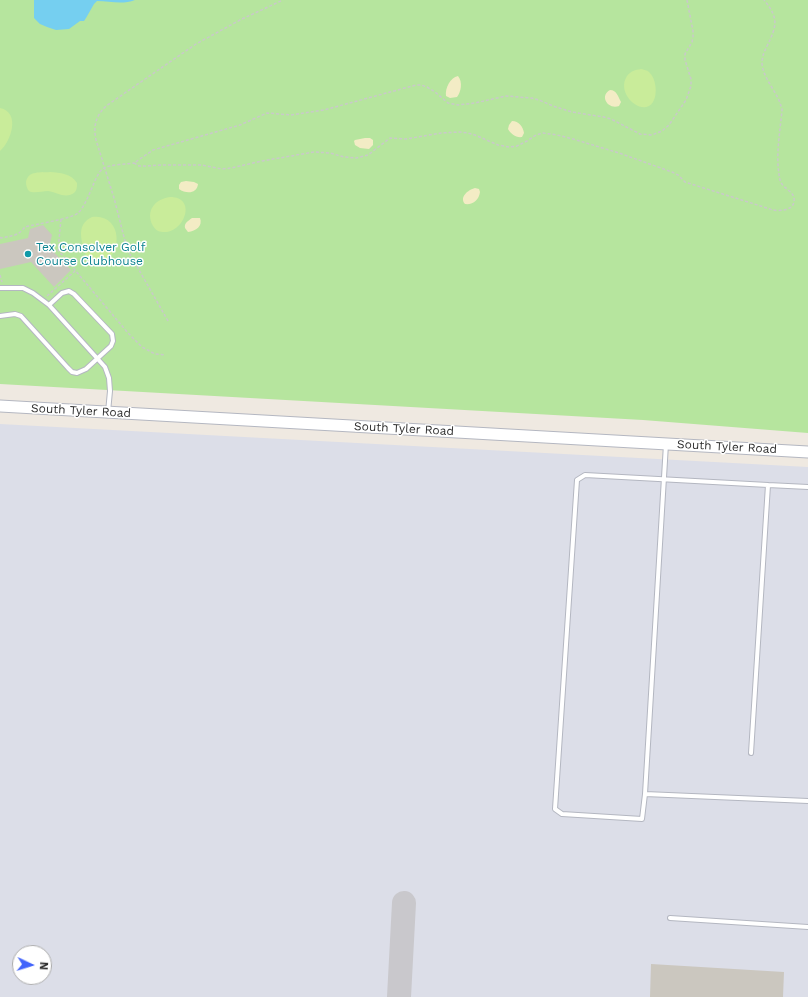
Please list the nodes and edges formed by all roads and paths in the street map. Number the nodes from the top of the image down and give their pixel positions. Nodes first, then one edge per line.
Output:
1 (283, 0) edge
2 (687, 0) edge
3 (764, 0) edge
4 (134, 163) junction
5 (105, 167) junction
6 (61, 219) junction
7 (0, 238) edge
8 (75, 271) junction
9 (0, 288) edge
10 (43, 300) junction
11 (49, 304) junction
12 (0, 316) edge
13 (168, 321) dead end
14 (165, 355) dead end
15 (97, 358) junction
16 (0, 406) edge
17 (108, 412) junction
18 (666, 444) junction
19 (808, 452) edge
20 (664, 480) junction
21 (768, 485) junction
22 (808, 487) edge
23 (751, 753) dead end
24 (645, 794) junction
25 (808, 801) edge
26 (670, 918) dead end
27 (808, 927) edge

1 - 5 path
2 - 4 path
3 - 4 path
4 - 5 path
5 - 6 path
5 - 13 path
6 - 7 path
6 - 8 path
8 - 10 path
8 - 14 path
9 - 10 lane
10 - 11 lane
11 - 15 lane
11 - 15 lane
12 - 15 lane
15 - 17 lane
16 - 17 street, South Tyler Road
17 - 18 street, South Tyler Road
18 - 19 street, South Tyler Road
18 - 20 lane
20 - 21 lane
20 - 24 lane
20 - 24 lane
21 - 22 lane
21 - 23 lane
24 - 25 lane
26 - 27 lane

